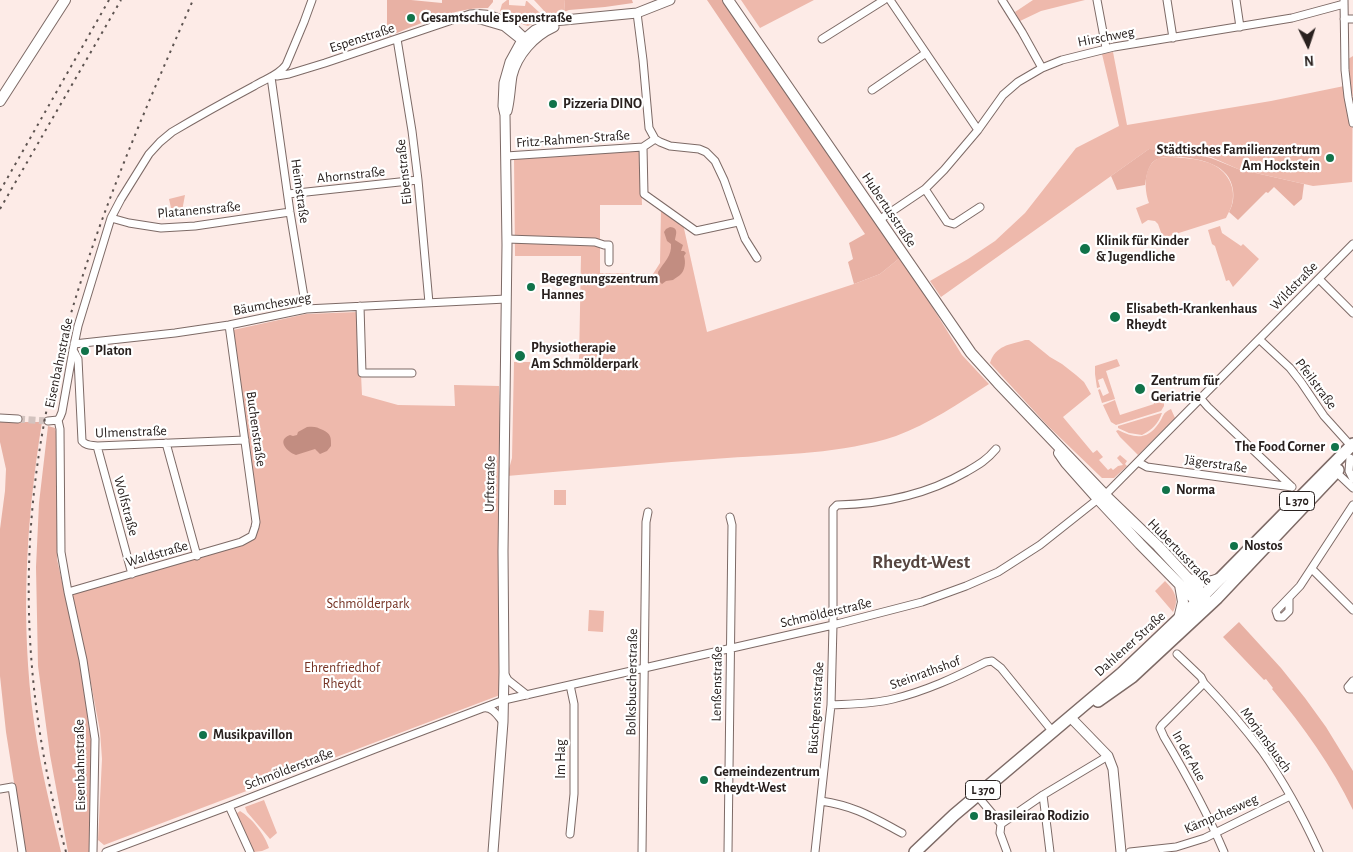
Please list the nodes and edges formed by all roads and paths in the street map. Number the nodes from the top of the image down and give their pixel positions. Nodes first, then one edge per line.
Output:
1 (65, 0) edge
2 (312, 0) edge
3 (670, 0) edge
4 (728, 0) edge
5 (884, 0) edge
6 (890, 0) edge
7 (1002, 0) edge
8 (1096, 0) edge
9 (1167, 0) edge
10 (1236, 0) edge
11 (1344, 2) edge
12 (637, 13) junction
13 (1344, 19) junction
14 (1353, 19) edge
15 (1240, 27) junction
16 (822, 38) dead end
17 (1173, 38) junction
18 (397, 39) junction
19 (525, 42) junction
20 (1106, 48) junction
21 (926, 53) junction
22 (1042, 68) junction
23 (272, 77) junction
24 (872, 90) dead end
25 (1, 98) edge
26 (1353, 123) edge
27 (978, 130) junction
28 (655, 139) junction
29 (642, 147) junction
30 (506, 156) junction
31 (418, 180) junction
32 (925, 189) junction
33 (288, 194) junction
34 (980, 207) dead end
35 (290, 212) junction
36 (111, 218) junction
37 (879, 220) junction
38 (738, 222) junction
39 (507, 239) junction
40 (1353, 244) edge
41 (757, 258) dead end
42 (609, 262) dead end
43 (1319, 279) junction
44 (506, 299) junction
45 (429, 303) junction
46 (360, 306) junction
47 (306, 309) junction
48 (1353, 313) edge
49 (229, 324) junction
50 (1260, 340) junction
51 (73, 347) junction
52 (412, 372) dead end
53 (1202, 399) junction
54 (0, 418) edge
55 (18, 418) tunnel mouth
56 (58, 420) junction
57 (48, 421) tunnel mouth
58 (245, 440) junction
59 (166, 443) junction
60 (97, 446) junction
61 (996, 449) dead end
62 (1352, 451) edge
63 (1138, 462) junction
64 (1333, 470) junction
65 (1353, 479) edge
66 (1353, 488) edge
67 (1102, 497) junction
68 (1353, 505) edge
69 (648, 512) dead end
70 (730, 517) dead end
71 (252, 536) joint
72 (197, 556) junction
73 (1312, 569) junction
74 (132, 574) junction
75 (1222, 578) junction
76 (1184, 582) junction
77 (68, 592) junction
78 (1290, 598) dead end
79 (1203, 601) junction
80 (1353, 610) edge
81 (1179, 619) junction
82 (833, 625) junction
83 (730, 648) junction
84 (1177, 654) dead end
85 (645, 668) junction
86 (504, 672) junction
87 (1353, 682) edge
88 (1204, 683) junction
89 (570, 685) junction
90 (1353, 689) edge
91 (527, 695) junction
92 (504, 700) junction
93 (831, 705) junction
94 (480, 708) junction
95 (1074, 721) junction
96 (503, 722) junction
97 (1053, 732) junction
98 (1108, 756) junction
99 (0, 790) edge
100 (1043, 795) junction
101 (1290, 796) junction
102 (980, 799) junction
103 (821, 801) junction
104 (229, 806) junction
105 (1001, 824) junction
106 (902, 833) dead end
107 (1216, 833) junction
108 (570, 834) dead end
109 (22, 852) edge
110 (93, 852) edge
111 (106, 852) edge
112 (250, 852) edge
113 (492, 852) edge
114 (642, 852) edge
115 (728, 852) edge
116 (815, 852) edge
117 (914, 852) edge
118 (926, 852) edge
119 (1007, 852) edge
120 (1050, 852) edge
121 (1121, 852) edge
122 (1130, 852) edge
123 (1224, 852) edge
124 (1319, 852) edge

1 - 25 main road
2 - 23 street, Eisenbahnstraße
3 - 12 street, Urftstraße
4 - 37 main road, Hubertusstraße
5 - 16 street
6 - 21 street
7 - 22 street
8 - 20 street
9 - 17 street
10 - 15 street
11 - 13 street
11 - 15 street, Hirschweg
12 - 19 street, Urftstraße
12 - 28 street, Fritz-Rahmen-Straße
13 - 14 street
13 - 26 street
15 - 17 street, Hirschweg
17 - 20 street, Hirschweg
18 - 19 street, Espenstraße
18 - 23 street, Espenstraße
18 - 31 street, Eibenstraße
19 - 30 street, Urftstraße
20 - 22 street, Hirschweg
21 - 24 street
21 - 27 street
22 - 27 street, Hirschweg
23 - 33 street, Heimstraße
23 - 36 street, Eisenbahnstraße
27 - 32 street, Hirschweg
28 - 29 street, Fritz-Rahmen-Straße
28 - 38 street
29 - 30 street, Fritz-Rahmen-Straße
29 - 38 street, Fritz-Rahmen-Straße
30 - 39 street, Urftstraße
31 - 33 street, Ahornstraße
31 - 45 street, Eibenstraße
32 - 34 street
32 - 37 street, Hirschweg
33 - 35 street, Heimstraße
35 - 36 street, Platanenstraße
35 - 47 street, Heimstraße
36 - 51 street, Eisenbahnstraße
37 - 67 main road, Hubertusstraße
38 - 41 street
39 - 42 street
39 - 44 street, Urftstraße
40 - 43 street, Wildstraße
43 - 48 street
43 - 50 street, Wildstraße
44 - 45 street, Bäumchesweg
44 - 86 street, Urftstraße
45 - 46 street, Bäumchesweg
46 - 47 street, Bäumchesweg
46 - 52 street
47 - 49 street, Bäumchesweg
49 - 51 street, Bäumchesweg
49 - 58 street, Buchenstraße
50 - 53 street, Wildstraße
50 - 62 street, Pfeilstraße
51 - 56 street, Eisenbahnstraße
51 - 60 street, Ulmenstraße
53 - 63 street, Wildstraße
53 - 63 street, Jägerstraße
54 - 55 street
56 - 57 street
56 - 77 street, Eisenbahnstraße
58 - 59 street, Ulmenstraße
58 - 71 street, Buchenstraße
59 - 60 street, Ulmenstraße
59 - 72 street
60 - 74 street, Wolfstraße
61 - 82 street, Büschgensstraße
62 - 64 main road, Dahlener Straße / L 370
62 - 65 street
63 - 67 street, Wildstraße
64 - 66 street
64 - 75 main road, Dahlener Straße / L 370
64 - 79 main road, Dahlener Straße / L 370
67 - 76 main road, Hubertusstraße
67 - 82 street, Schmölderstraße
68 - 73 street
69 - 85 street, Bolksbuscherstraße
70 - 83 street, Lenßenstraße
71 - 72 street, Waldstraße
72 - 74 street, Waldstraße
73 - 78 street
73 - 80 street
74 - 77 street, Waldstraße
75 - 76 main road
75 - 79 main road, Dahlener Straße / L 370
76 - 79 main road, Hubertusstraße
76 - 81 main road
77 - 110 street, Eisenbahnstraße
79 - 81 main road, Dahlener Straße / L 370
79 - 95 main road, Dahlener Straße / L 370
81 - 97 main road, Dahlener Straße / L 370
82 - 83 street, Schmölderstraße
82 - 93 street, Büschgensstraße
83 - 85 street, Schmölderstraße
83 - 115 street, Lenßenstraße
84 - 88 street, Morjansbusch
85 - 89 street, Schmölderstraße
85 - 114 street, Bolksbuscherstraße
86 - 91 street
86 - 92 street, Urftstraße
87 - 90 street
88 - 101 street, Morjansbusch
88 - 107 street, In der Aue
89 - 91 street, Schmölderstraße
89 - 108 street, Im Hag
91 - 92 street, Schmölderstraße
92 - 94 street, Schmölderstraße
92 - 96 street, Urftstraße
93 - 97 street, Steinrathshof
93 - 103 street, Büschgensstraße
94 - 96 street
94 - 104 street, Schmölderstraße
95 - 98 street
95 - 102 main road, Dahlener Straße / L 370
96 - 113 street, Urftstraße
97 - 117 main road, Dahlener Straße / L 370
98 - 100 street
98 - 121 street
99 - 109 street
100 - 105 street
100 - 120 street
101 - 107 street, Kämpchesweg
101 - 124 street, Morjansbusch
102 - 105 street
102 - 118 main road, Dahlener Straße / L 370
103 - 106 street
103 - 116 street, Büschgensstraße
104 - 111 street, Schmölderstraße
104 - 112 street
105 - 119 street
107 - 122 street, Kämpchesweg
107 - 123 street, In der Aue

